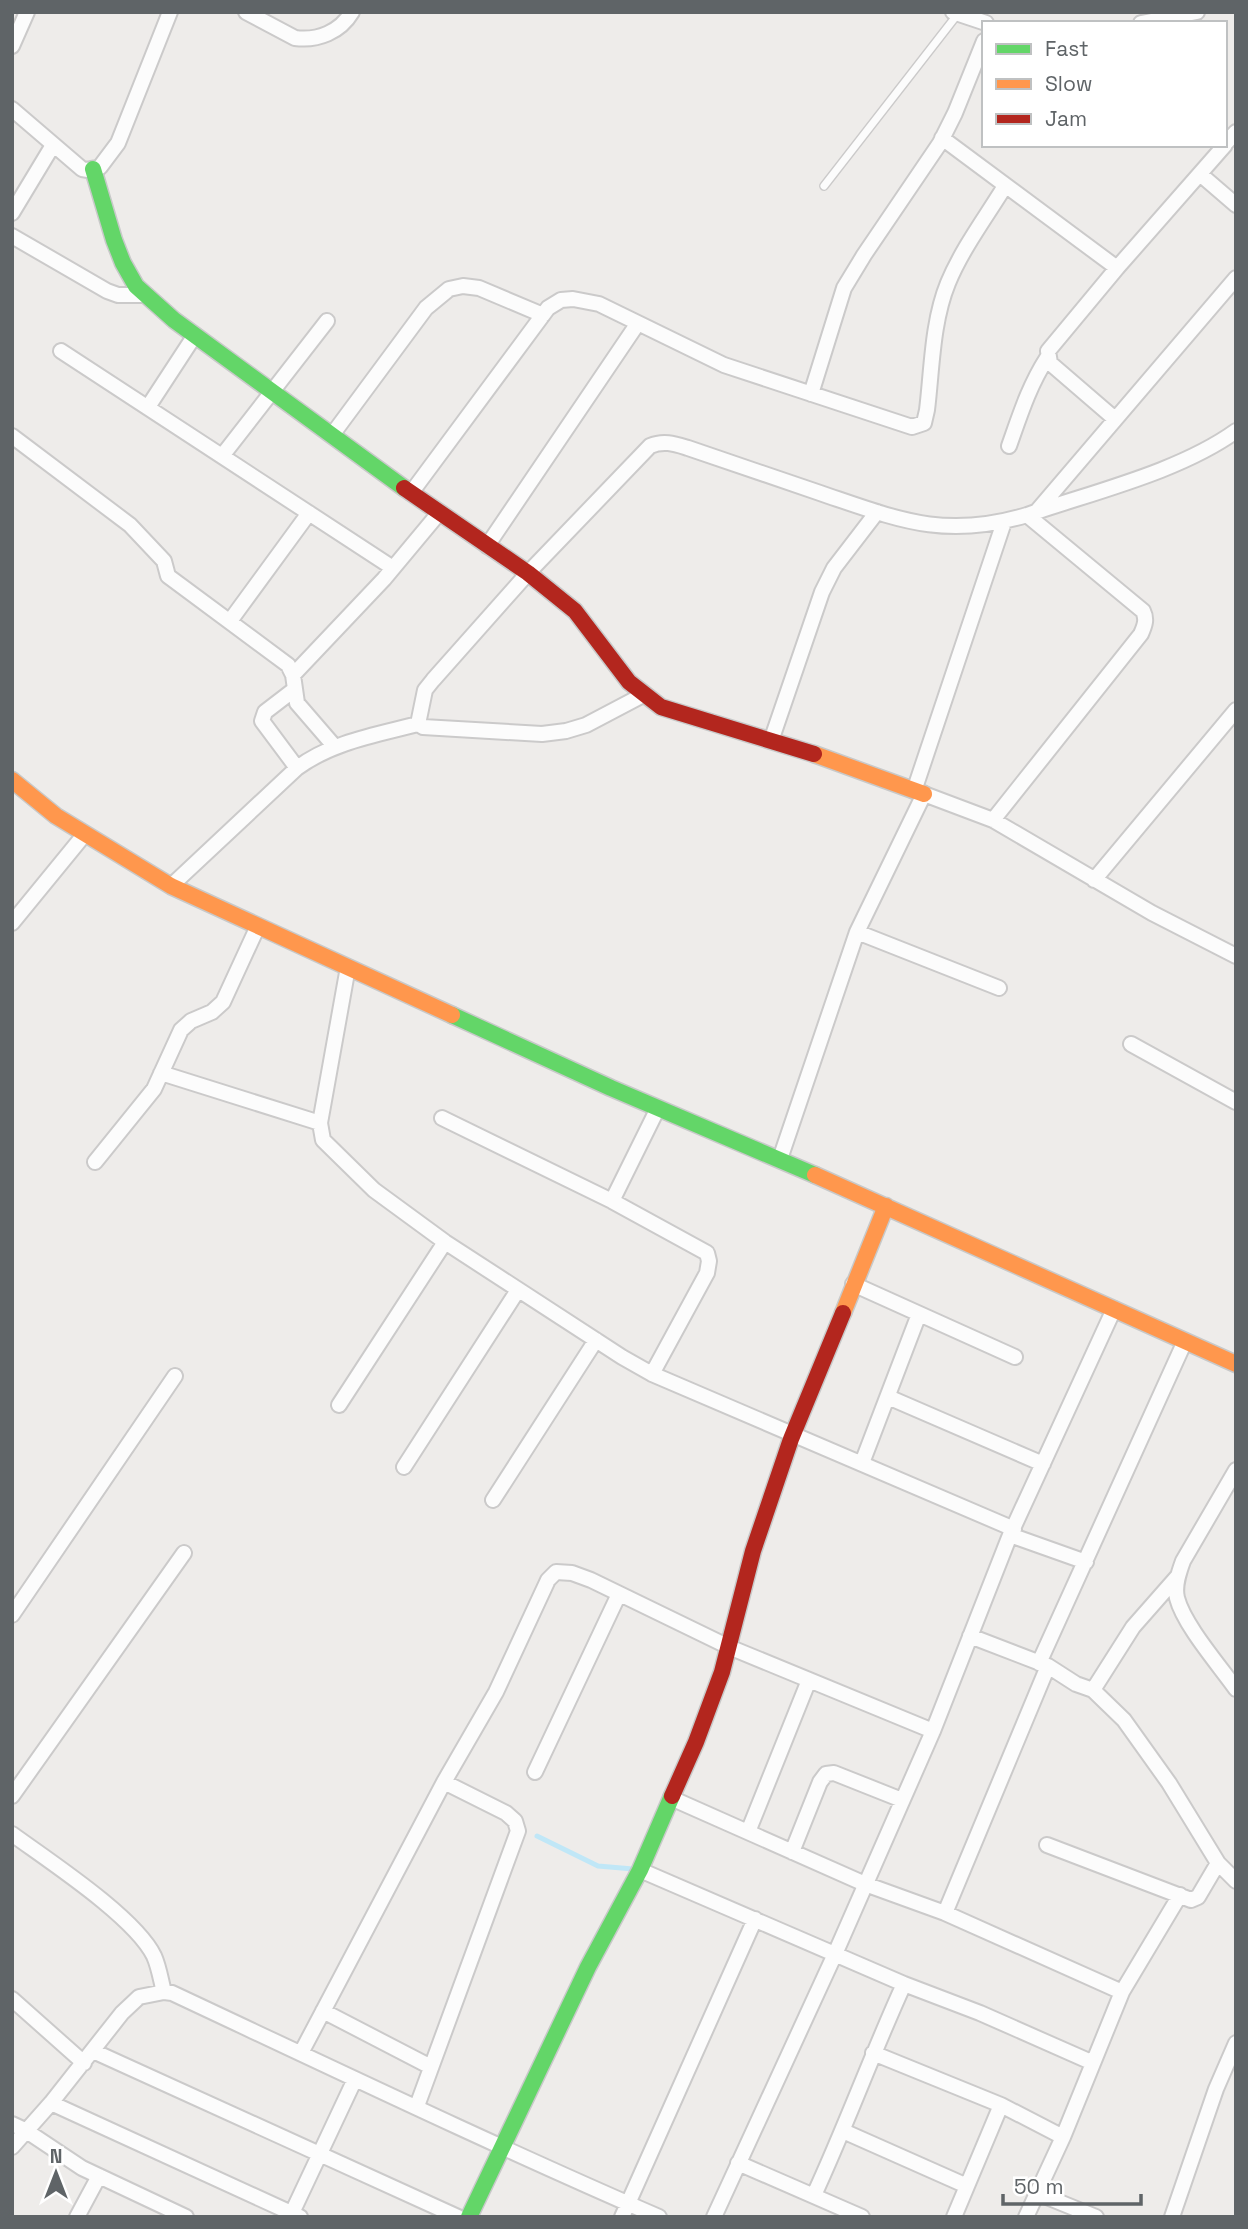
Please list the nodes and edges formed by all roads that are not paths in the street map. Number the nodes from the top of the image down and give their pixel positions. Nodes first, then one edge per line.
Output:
1 (27, 12) edge
2 (170, 12) edge
3 (246, 12) edge
4 (352, 12) edge
5 (1197, 12) edge
6 (955, 13) edge
7 (1151, 21) edge
8 (982, 22) edge
9 (12, 46) edge
10 (982, 46) edge
11 (12, 109) edge
12 (942, 138) junction
13 (53, 145) junction
14 (1223, 147) edge
15 (93, 169) junction
16 (1200, 174) junction
17 (824, 186) dead end
18 (1005, 186) junction
19 (1236, 205) edge
20 (12, 213) edge
21 (12, 236) edge
22 (1116, 268) junction
23 (1236, 278) edge
24 (146, 295) junction
25 (543, 315) junction
26 (327, 321) dead end
27 (638, 323) junction
28 (195, 335) junction
29 (61, 351) dead end
30 (1047, 358) junction
31 (273, 392) junction
32 (811, 394) junction
33 (148, 407) junction
34 (1115, 419) junction
35 (1236, 431) edge
36 (332, 435) junction
37 (12, 436) edge
38 (1009, 446) dead end
39 (222, 456) junction
40 (411, 493) junction
41 (877, 512) junction
42 (309, 513) junction
43 (439, 513) junction
44 (1032, 513) junction
45 (1004, 522) junction
46 (487, 546) junction
47 (393, 568) junction
48 (528, 573) junction
49 (230, 621) junction
50 (294, 682) junction
51 (643, 695) junction
52 (1236, 710) edge
53 (418, 724) junction
54 (771, 741) junction
55 (335, 747) junction
56 (297, 768) junction
57 (12, 780) edge
58 (919, 792) junction
59 (993, 820) junction
60 (83, 835) junction
61 (1094, 880) junction
62 (171, 886) junction
63 (12, 923) edge
64 (258, 926) junction
65 (858, 932) junction
66 (1236, 956) edge
67 (348, 967) junction
68 (999, 988) dead end
69 (1131, 1044) dead end
70 (161, 1073) junction
71 (1236, 1102) edge
72 (658, 1108) junction
73 (442, 1118) dead end
74 (320, 1123) junction
75 (780, 1159) junction
76 (95, 1162) dead end
77 (612, 1201) junction
78 (886, 1206) junction
79 (445, 1242) junction
80 (853, 1284) junction
81 (518, 1290) junction
82 (1114, 1309) junction
83 (919, 1314) junction
84 (596, 1340) junction
85 (1185, 1341) junction
86 (1015, 1357) dead end
87 (1236, 1364) edge
88 (652, 1374) junction
89 (175, 1376) dead end
90 (888, 1397) junction
91 (339, 1405) dead end
92 (793, 1433) junction
93 (862, 1463) junction
94 (1044, 1464) junction
95 (404, 1468) dead end
96 (1236, 1470) edge
97 (493, 1500) dead end
98 (1012, 1532) junction
99 (184, 1553) dead end
100 (1086, 1562) junction
101 (1177, 1577) junction
102 (619, 1594) junction
103 (12, 1615) edge
104 (970, 1636) junction
105 (729, 1647) junction
106 (1043, 1664) junction
107 (809, 1680) junction
108 (1236, 1689) edge
109 (1093, 1690) junction
110 (933, 1731) junction
111 (535, 1772) dead end
112 (444, 1782) junction
113 (12, 1796) edge
114 (671, 1798) junction
115 (902, 1800) junction
116 (748, 1832) junction
117 (12, 1833) edge
118 (1047, 1845) dead end
119 (792, 1852) junction
120 (1218, 1863) junction
121 (640, 1870) junction
122 (1236, 1881) edge
123 (865, 1884) junction
124 (1180, 1895) junction
125 (945, 1913) junction
126 (755, 1919) junction
127 (835, 1954) junction
128 (904, 1984) junction
129 (163, 1992) junction
130 (1122, 1992) junction
131 (12, 1999) edge
132 (323, 2011) junction
133 (1236, 2043) edge
134 (300, 2053) junction
135 (873, 2053) junction
136 (89, 2057) junction
137 (1091, 2062) junction
138 (431, 2067) junction
139 (355, 2078) junction
140 (51, 2103) junction
141 (1000, 2105) junction
142 (416, 2106) junction
143 (19, 2127) edge
144 (843, 2131) junction
145 (1063, 2137) junction
146 (12, 2147) edge
147 (503, 2149) junction
148 (320, 2155) junction
149 (738, 2163) junction
150 (99, 2176) junction
151 (967, 2186) junction
152 (1037, 2193) junction
153 (814, 2195) junction
154 (625, 2210) edge
155 (296, 2215) edge
156 (77, 2217) edge
157 (186, 2217) edge
158 (458, 2217) edge
159 (470, 2217) edge
160 (659, 2217) edge
161 (714, 2217) edge
162 (862, 2217) edge
163 (954, 2217) edge
164 (1026, 2217) edge
165 (1096, 2217) edge
166 (1172, 2217) edge

1 - 9 street
2 - 15 street
3 - 4 street
5 - 7 street
6 - 8 street
6 - 17 lane
10 - 12 street
11 - 13 street
12 - 18 street
12 - 32 street
13 - 15 street
13 - 20 street
14 - 16 street
15 - 24 street
16 - 19 street
16 - 22 street
18 - 22 street
18 - 32 street
21 - 24 street
22 - 30 street
23 - 34 street
24 - 28 street
25 - 27 street
25 - 36 street
25 - 40 street
26 - 31 street
27 - 32 street
27 - 46 street
28 - 31 street
28 - 33 street
29 - 33 street
30 - 34 street
30 - 38 street
31 - 36 street
31 - 39 street
33 - 39 street
34 - 44 street
35 - 44 street
36 - 40 street
37 - 49 street
39 - 42 street
40 - 43 street
41 - 45 street
41 - 48 street
41 - 54 street
42 - 47 street
42 - 49 street
43 - 46 street
43 - 47 street
44 - 45 street
44 - 59 street
45 - 58 street
46 - 48 street
47 - 50 street
48 - 51 street
48 - 53 street
49 - 50 street
50 - 55 street
50 - 56 street
51 - 53 street
51 - 54 street
52 - 61 street
53 - 55 street
54 - 58 street
55 - 56 street
56 - 62 street
57 - 60 street
58 - 59 street
58 - 65 street
59 - 61 street
60 - 62 street
60 - 63 street
61 - 66 street
62 - 64 street
64 - 67 street
64 - 70 street
65 - 68 street
65 - 75 street
67 - 72 street
67 - 74 street
69 - 71 street
70 - 74 street
70 - 76 street
72 - 75 street
72 - 77 street
73 - 77 street
74 - 79 street
75 - 78 street
77 - 88 street
78 - 80 street
78 - 82 street
79 - 81 street
79 - 91 street
80 - 83 street
80 - 92 street
81 - 84 street
81 - 95 street
82 - 85 street
82 - 94 street
83 - 86 street
83 - 90 street
84 - 88 street
84 - 97 street
85 - 87 street
85 - 100 street
88 - 92 street
89 - 103 street
90 - 93 street
90 - 94 street
92 - 93 street
92 - 105 street
93 - 98 street
94 - 98 street
96 - 101 street
98 - 100 street
98 - 104 street
99 - 113 street
100 - 106 street
101 - 108 street
101 - 109 street
102 - 105 street
102 - 111 street
102 - 112 street
104 - 106 street
104 - 110 street
105 - 107 street
105 - 114 street
106 - 109 street
106 - 125 street
107 - 110 street
107 - 116 street
109 - 120 street
110 - 115 street
112 - 132 street
112 - 138 street
114 - 116 street
114 - 121 street
115 - 119 street
115 - 123 street
116 - 119 street
117 - 129 street
118 - 124 street
119 - 123 street
120 - 122 street
120 - 124 street
121 - 126 street
121 - 147 street
123 - 125 street
123 - 127 street
124 - 130 street
125 - 130 street
126 - 127 street
126 - 154 street
127 - 128 street
127 - 149 street
128 - 135 street
128 - 137 street
129 - 134 street
129 - 136 street
130 - 137 street
131 - 136 street
132 - 134 street
132 - 138 street
133 - 166 street
134 - 139 street
135 - 141 street
135 - 144 street
136 - 140 street
136 - 148 street
137 - 145 street
138 - 142 street
139 - 142 street
139 - 148 street
140 - 143 street
140 - 155 street
141 - 145 street
141 - 151 street
142 - 147 street
143 - 146 street
143 - 150 street
144 - 151 street
144 - 153 street
145 - 152 street
147 - 154 street
147 - 159 street
148 - 155 street
148 - 158 street
149 - 153 street
149 - 161 street
150 - 156 street
150 - 157 street
151 - 163 street
152 - 164 street
152 - 165 street
153 - 162 street
154 - 160 street

